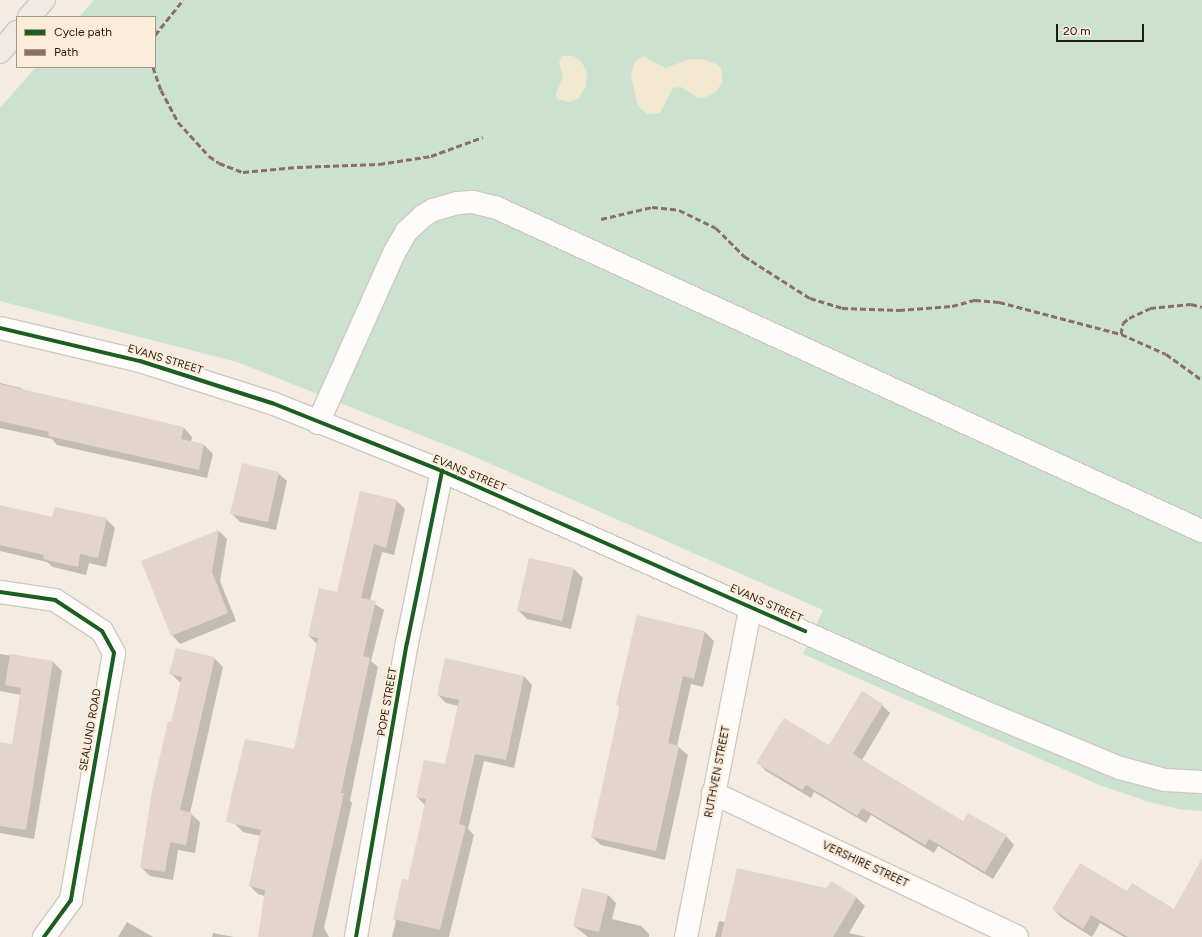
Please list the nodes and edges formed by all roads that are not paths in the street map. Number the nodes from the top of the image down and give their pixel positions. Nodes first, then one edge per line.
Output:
1 (44, 0) edge
2 (30, 16) edge
3 (16, 33) edge
4 (0, 52) edge
5 (0, 328) edge
6 (318, 423) junction
7 (442, 471) junction
8 (1202, 531) edge
9 (0, 592) edge
10 (751, 608) junction
11 (1202, 782) edge
12 (713, 793) junction
13 (44, 937) edge
14 (356, 937) edge
15 (686, 937) edge
16 (1017, 937) edge

1 - 2 main road
3 - 4 main road
5 - 6 street, EVANS STREET
6 - 7 street, EVANS STREET
6 - 8 street
7 - 10 street, EVANS STREET
7 - 14 street, POPE STREET
9 - 13 street, SEALUND ROAD
10 - 11 street, EVANS STREET
10 - 12 street, RUTHVEN STREET
12 - 15 street, RUTHVEN STREET
12 - 16 street, VERSHIRE STREET

